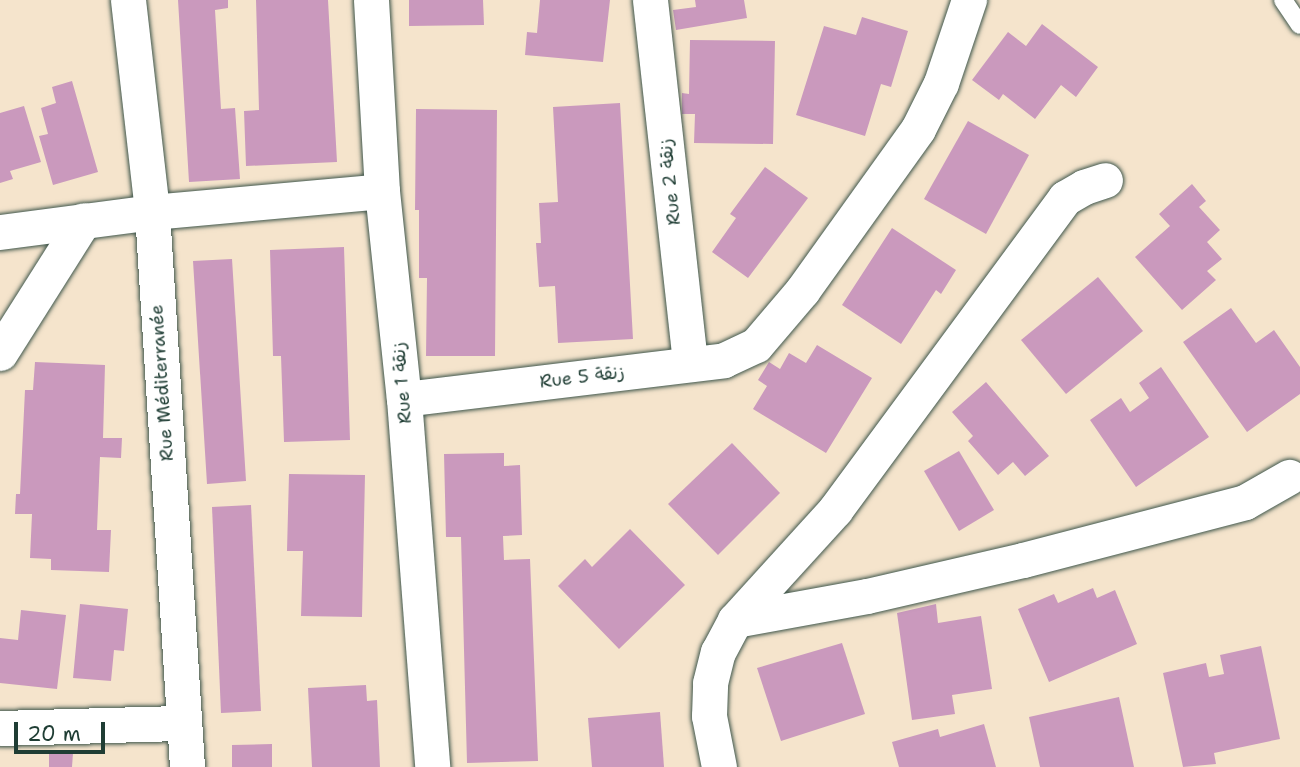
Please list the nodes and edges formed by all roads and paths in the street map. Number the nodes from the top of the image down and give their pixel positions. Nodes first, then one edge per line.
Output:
1 (128, 0) edge
2 (371, 0) edge
3 (650, 0) edge
4 (969, 0) edge
5 (1283, 0) edge
6 (1300, 25) edge
7 (1105, 180) dead end
8 (382, 191) junction
9 (152, 212) junction
10 (85, 220) junction
11 (0, 232) edge
12 (0, 353) edge
13 (690, 364) junction
14 (404, 399) junction
15 (1289, 477) dead end
16 (735, 620) junction
17 (183, 723) junction
18 (0, 728) edge
19 (187, 767) edge
20 (432, 767) edge
21 (719, 767) edge

1 - 9 street, Rue Méditerranée
2 - 8 street, Rue 1 زنقة
3 - 13 street, Rue 2 زنقة
4 - 13 street, Rue 5 زنقة
5 - 6 lane
7 - 16 street
8 - 9 street
8 - 14 street, Rue 1 زنقة
9 - 10 street
9 - 17 street, Rue Méditerranée
10 - 11 street
10 - 12 street
13 - 14 street, Rue 5 زنقة
14 - 20 street, Rue 1 زنقة
15 - 16 street
16 - 21 street
17 - 18 street
17 - 19 street, Rue Méditerranée

